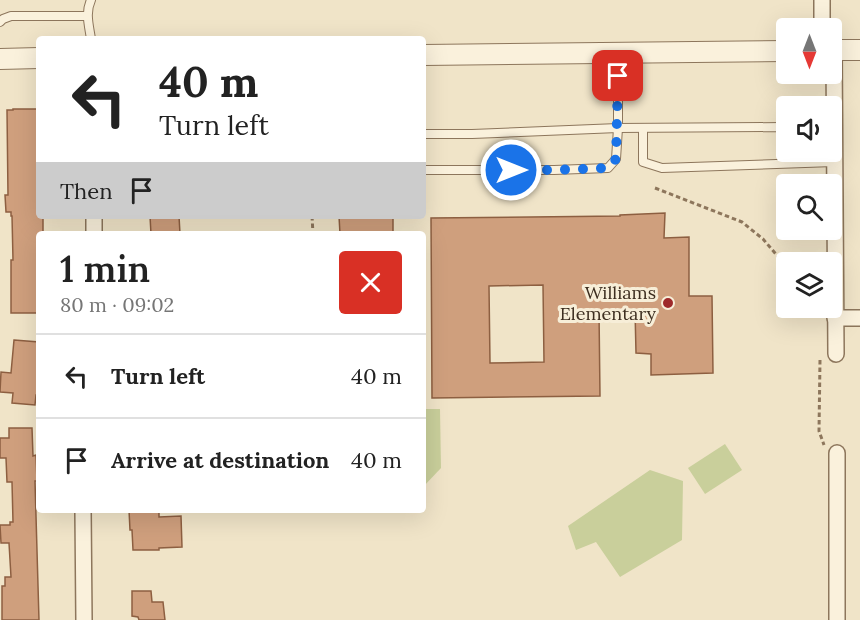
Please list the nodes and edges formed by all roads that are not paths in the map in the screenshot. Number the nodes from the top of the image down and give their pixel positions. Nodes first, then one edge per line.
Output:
1 (91, 0) edge
2 (822, 0) edge
3 (87, 16) junction
4 (822, 18) edge
5 (0, 22) edge
6 (90, 36) edge
7 (842, 50) edge
8 (860, 50) edge
9 (776, 51) edge
10 (618, 52) junction
11 (426, 54) edge
12 (36, 58) edge
13 (0, 59) edge
14 (618, 128) junction
15 (643, 128) junction
16 (426, 134) edge
17 (834, 162) joint
18 (785, 164) junction
19 (426, 170) edge
20 (835, 252) edge
21 (835, 318) edge
22 (842, 318) edge
23 (860, 318) edge
24 (836, 354) dead end
25 (837, 453) road end
26 (83, 513) edge
27 (84, 620) edge
28 (837, 620) edge

1 - 3 lane
2 - 4 street
3 - 5 lane
3 - 6 lane
7 - 8 street
9 - 10 street
10 - 11 street
10 - 14 lane
12 - 13 street
14 - 15 lane
14 - 16 lane
14 - 19 lane
15 - 18 lane
15 - 18 lane
17 - 18 lane
17 - 20 street
21 - 24 street
22 - 23 street
25 - 28 street
26 - 27 street

